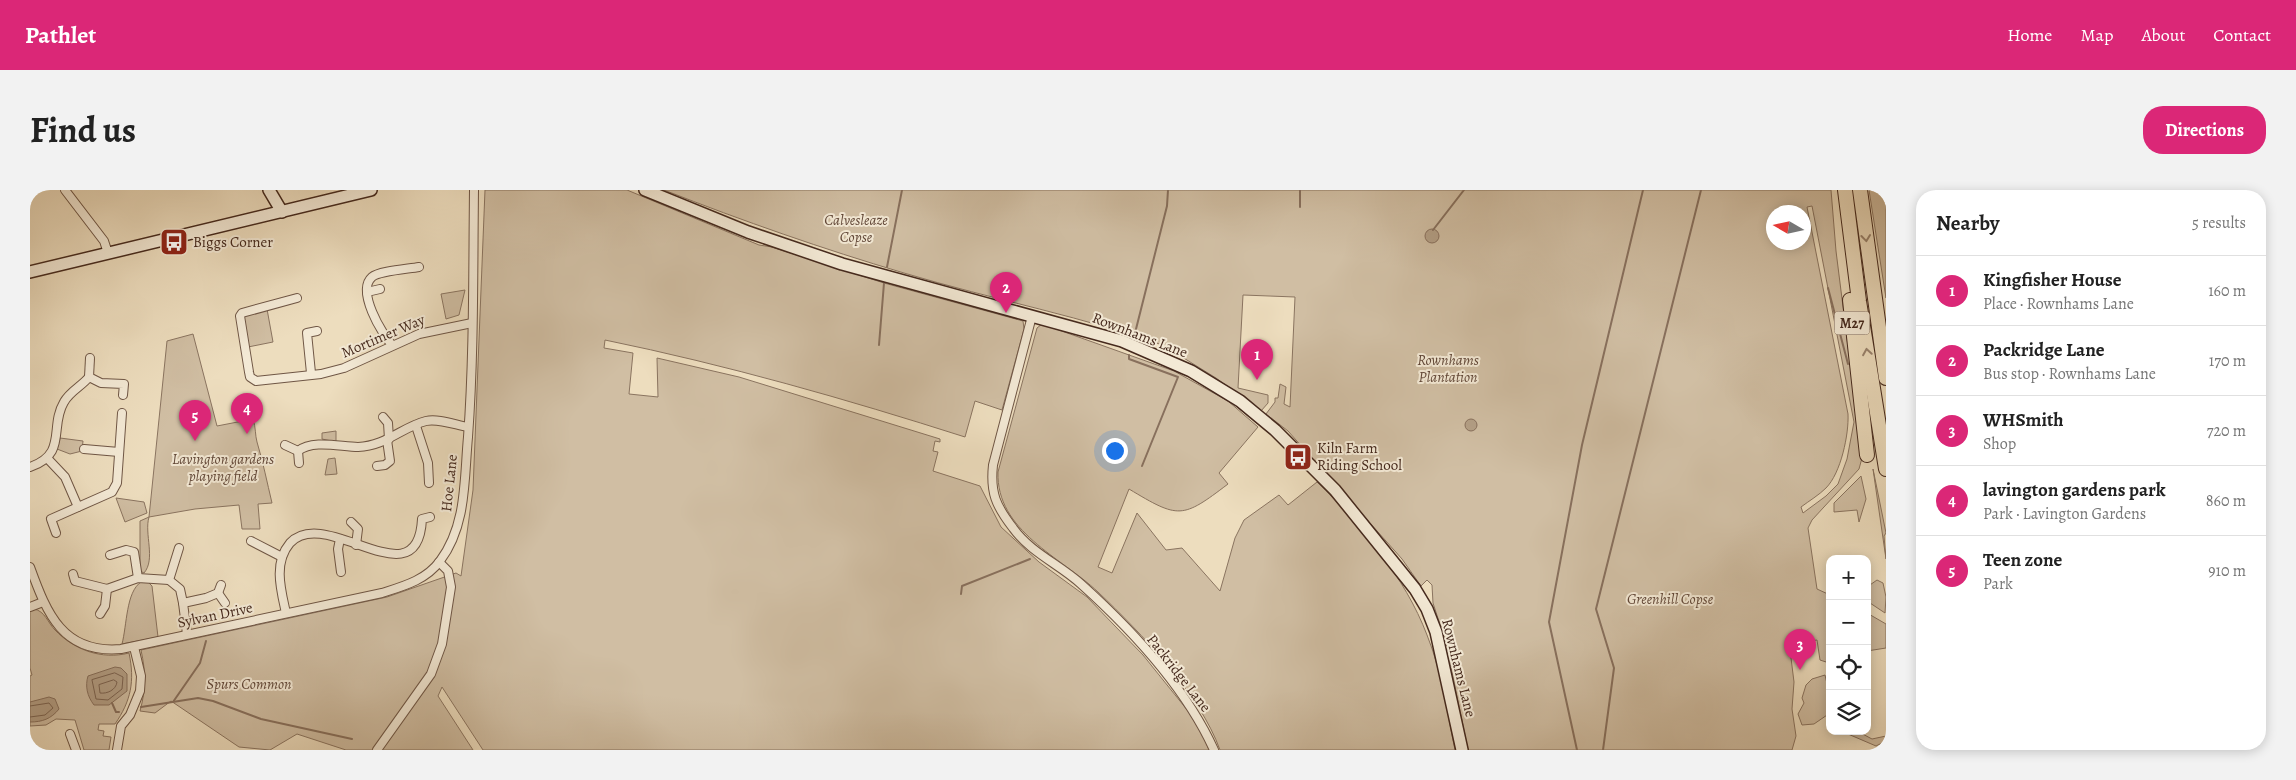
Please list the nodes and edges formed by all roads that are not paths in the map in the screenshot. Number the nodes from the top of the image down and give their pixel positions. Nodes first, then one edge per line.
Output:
1 (65, 190) edge
2 (269, 190) edge
3 (371, 190) edge
4 (474, 190) edge
5 (645, 190) edge
6 (1843, 190) edge
7 (1860, 190) edge
8 (282, 212) junction
9 (108, 253) junction
10 (419, 267) dead end
11 (30, 272) edge
12 (1872, 286) junction
13 (380, 289) dead end
14 (367, 292) junction
15 (297, 298) dead end
16 (1032, 316) junction
17 (472, 323) junction
18 (1886, 330) edge
19 (317, 331) dead end
20 (392, 345) junction
21 (90, 358) dead end
22 (312, 373) junction
23 (125, 374) dead end
24 (89, 377) junction
25 (1886, 378) edge
26 (124, 384) junction
27 (123, 395) dead end
28 (122, 413) dead end
29 (383, 417) dead end
30 (416, 426) junction
31 (468, 427) junction
32 (388, 440) junction
33 (285, 445) dead end
34 (84, 449) dead end
35 (298, 451) junction
36 (119, 452) junction
37 (424, 455) junction
38 (1868, 455) dead end
39 (47, 458) junction
40 (416, 460) dead end
41 (299, 462) dead end
42 (378, 466) dead end
43 (30, 467) edge
44 (1886, 469) edge
45 (429, 483) dead end
46 (78, 507) junction
47 (422, 518) dead end
48 (51, 519) junction
49 (365, 521) dead end
50 (42, 522) dead end
51 (56, 533) dead end
52 (340, 538) junction
53 (251, 541) dead end
54 (356, 545) junction
55 (179, 548) dead end
56 (110, 555) dead end
57 (282, 557) junction
58 (440, 562) junction
59 (30, 567) edge
60 (341, 572) dead end
61 (74, 574) dead end
62 (138, 578) junction
63 (169, 580) junction
64 (221, 585) dead end
65 (107, 588) junction
66 (218, 593) junction
67 (43, 602) junction
68 (183, 603) junction
69 (225, 603) dead end
70 (30, 606) edge
71 (286, 613) junction
72 (100, 614) dead end
73 (187, 634) junction
74 (134, 646) junction
75 (70, 734) dead end
76 (76, 750) edge
77 (117, 750) edge
78 (377, 750) edge
79 (1214, 750) edge
80 (1462, 750) edge

1 - 9 street
2 - 8 street
3 - 8 street
4 - 17 street, Hoe Lane
5 - 16 street, Rownhams Lane
6 - 38 highway, M27
44 -> 6 highway, M27
7 -> 12 highway, M27
8 - 9 street
9 - 11 street
10 - 14 street
12 - 18 highway, M27
12 - 25 highway, M27
13 - 14 street
14 - 20 street
15 - 22 street, Mortimer Way
16 - 79 street, Packridge Lane
16 - 80 street, Rownhams Lane
17 - 20 street, Mortimer Way
17 - 31 street, Hoe Lane
19 - 22 street
20 - 22 street, Mortimer Way
21 - 24 street
23 - 26 street
24 - 26 street
24 - 39 street
26 - 27 street
28 - 36 street
29 - 32 street
30 - 31 street
30 - 32 street
30 - 37 street
31 - 58 street, Hoe Lane
32 - 35 street
32 - 42 street
33 - 35 street
34 - 36 street
35 - 41 street
36 - 46 street
37 - 40 street
37 - 45 street
39 - 43 street
39 - 46 street
46 - 48 street
47 - 54 street
48 - 50 street
48 - 51 street
49 - 54 street
52 - 54 street
52 - 57 street
52 - 60 street
53 - 57 street
55 - 63 street
56 - 62 street
57 - 71 street
58 - 71 street, Sylvan Drive
58 - 78 street
59 - 67 street, Sylvan Drive
61 - 65 street
62 - 63 street
62 - 65 street
63 - 68 street
64 - 66 street
65 - 72 street
66 - 68 street
66 - 69 street
67 - 70 street
67 - 74 street, Sylvan Drive
68 - 73 street
71 - 73 street, Sylvan Drive
73 - 74 street, Sylvan Drive
74 - 77 street
75 - 76 street

